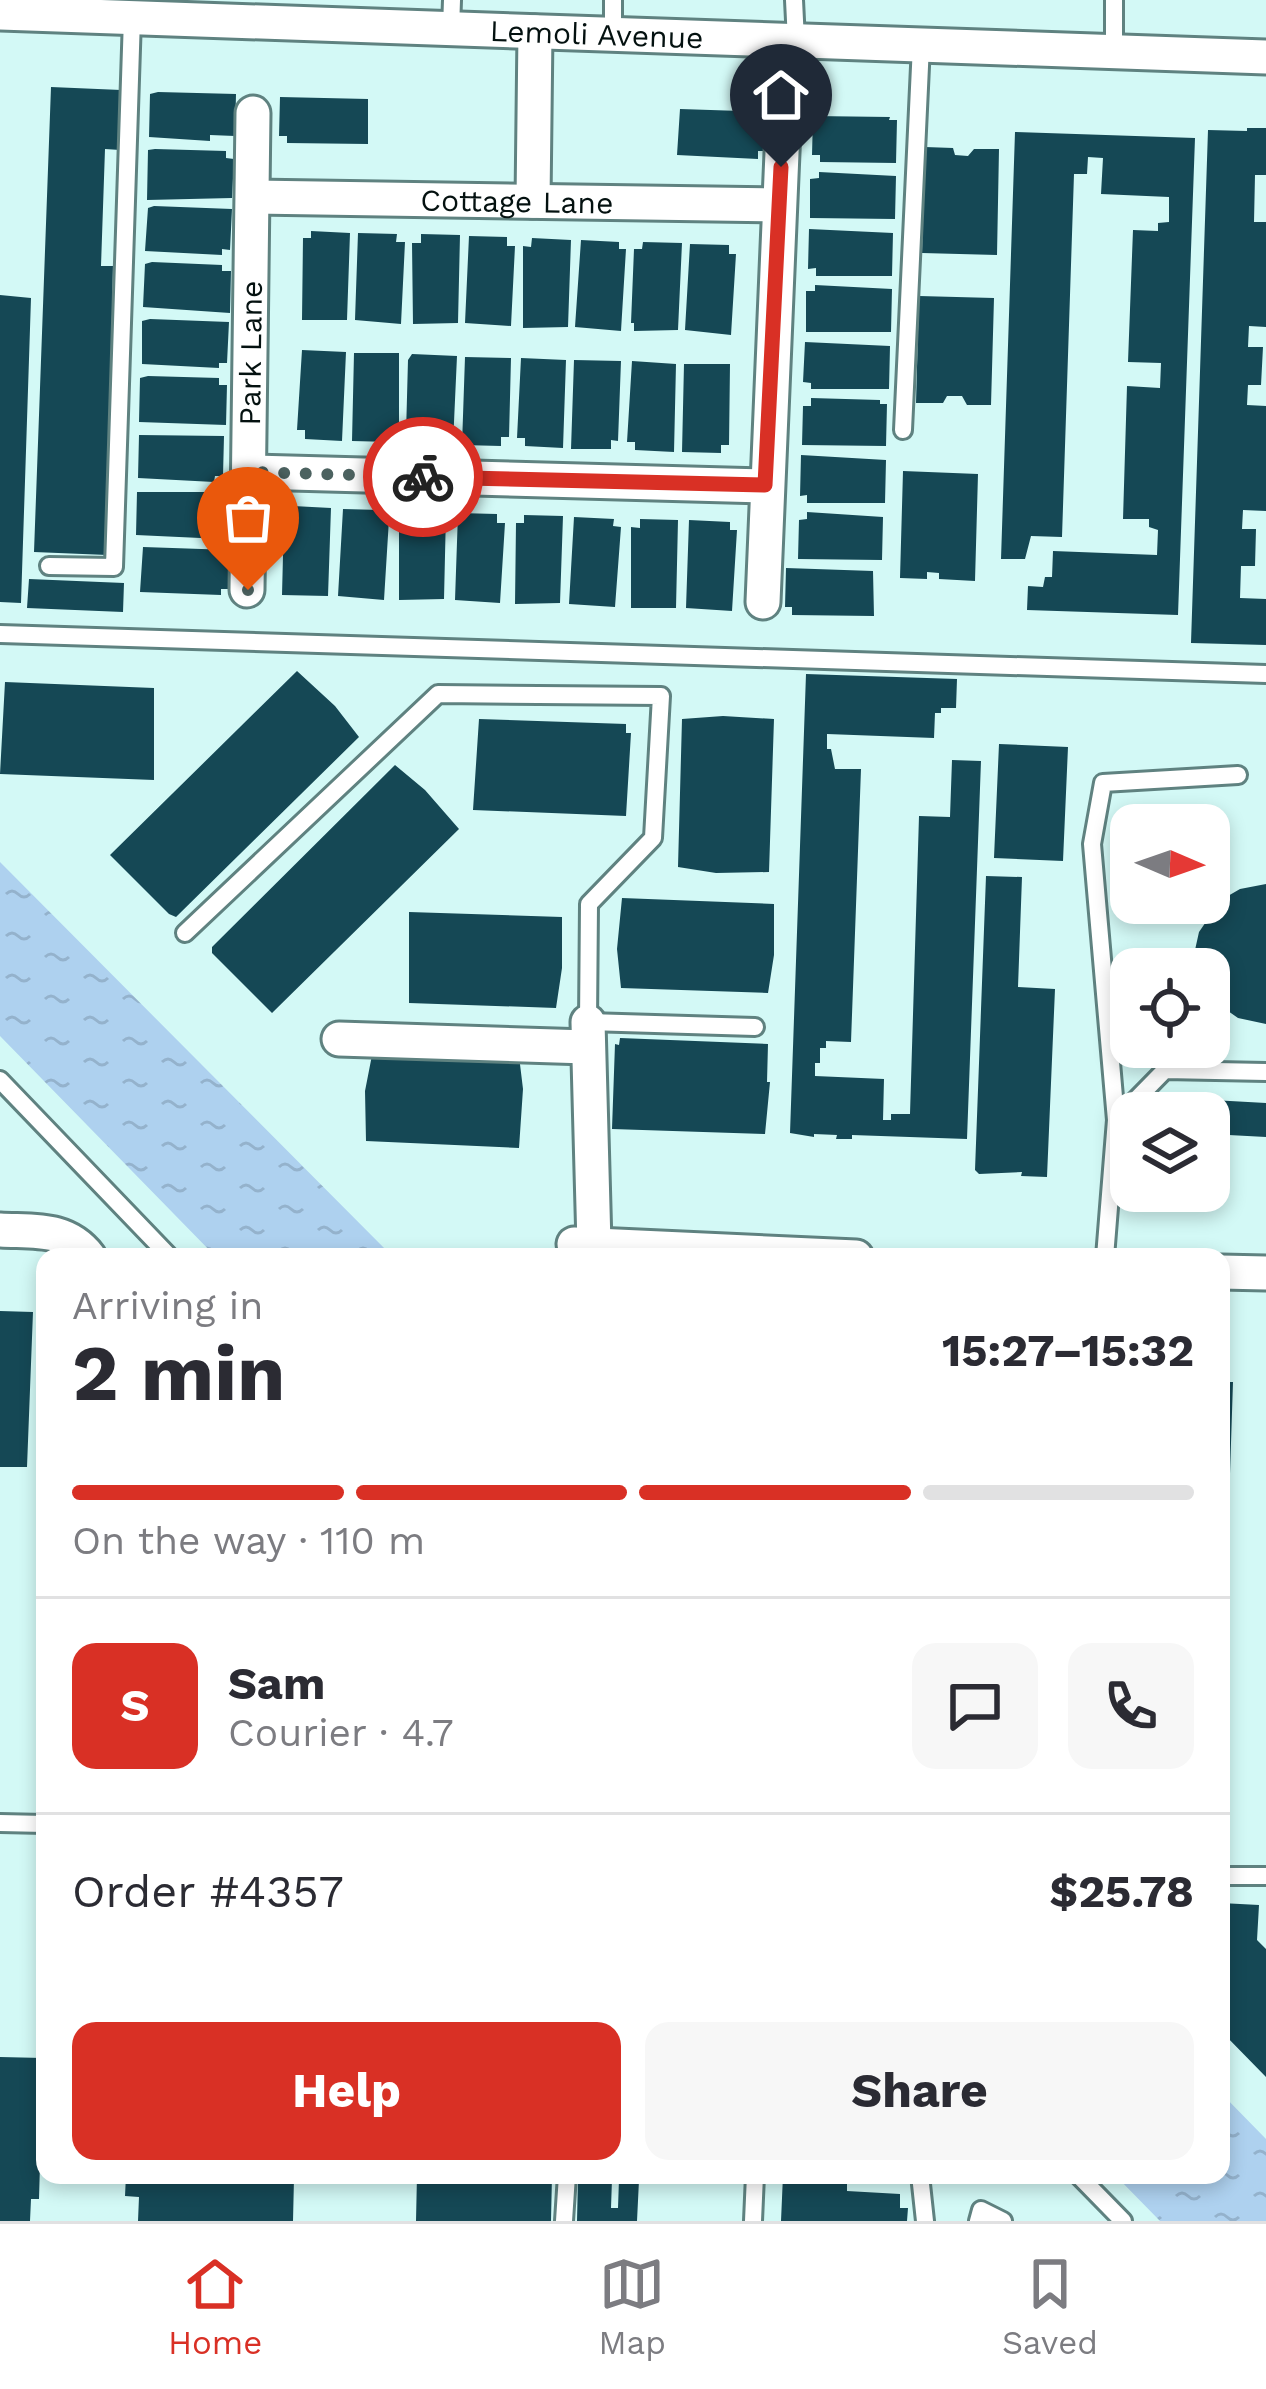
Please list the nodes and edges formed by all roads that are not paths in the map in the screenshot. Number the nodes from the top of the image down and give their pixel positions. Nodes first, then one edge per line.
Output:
1 (794, 0) edge
2 (1114, 0) edge
3 (0, 13) edge
4 (451, 15) edge
5 (613, 16) edge
6 (132, 18) junction
7 (535, 32) junction
8 (796, 41) junction
9 (921, 45) junction
10 (1114, 50) junction
11 (1266, 57) edge
12 (254, 113) dead end
13 (783, 129) dead end
14 (253, 197) junction
15 (533, 201) junction
16 (779, 205) junction
17 (903, 430) dead end
18 (251, 472) junction
19 (765, 485) junction
20 (49, 566) dead end
21 (248, 590) dead end
22 (763, 602) dead end
23 (0, 634) edge
24 (1266, 674) edge
25 (1238, 775) dead end
26 (185, 933) dead end
27 (754, 1028) dead end
28 (588, 1035) junction
29 (339, 1039) dead end
30 (1266, 1072) edge
31 (0, 1080) edge
32 (1114, 1092) edge
33 (1143, 1092) edge
34 (1110, 1195) edge
35 (0, 1230) edge
36 (80, 1248) edge
37 (161, 1248) edge
38 (652, 1248) edge
39 (1106, 1248) edge
40 (1230, 1272) edge
41 (1266, 1274) edge
42 (0, 1823) edge
43 (36, 1824) edge
44 (1230, 1876) edge
45 (1266, 1876) edge
46 (567, 2184) edge
47 (755, 2184) edge
48 (921, 2184) edge
49 (1087, 2184) edge
50 (565, 2221) edge
51 (753, 2221) edge
52 (925, 2221) edge
53 (978, 2221) edge
54 (1003, 2221) edge
55 (1123, 2221) edge

1 - 8 lane
2 - 10 lane
3 - 6 street, Lemoli Avenue
4 - 6 street, Lemoli Avenue
4 - 7 street, Lemoli Avenue
5 - 7 street, Lemoli Avenue
5 - 8 street, Lemoli Avenue
6 - 20 lane
7 - 15 street
8 - 9 street, Lemoli Avenue
9 - 10 street, Lemoli Avenue
9 - 17 lane
10 - 11 street, Lemoli Avenue
12 - 14 street, Park Lane
13 - 16 street
14 - 15 street, Cottage Lane
14 - 18 street, Park Lane
15 - 16 street, Cottage Lane
16 - 19 street
18 - 19 street
18 - 21 street, Park Lane
19 - 22 street
23 - 24 lane
25 - 32 lane
26 - 28 lane
27 - 28 lane
28 - 29 street
28 - 38 street
30 - 33 lane
31 - 37 lane
34 - 39 lane
35 - 36 street
40 - 41 street
42 - 43 lane
44 - 45 lane
46 - 50 lane
47 - 51 lane
48 - 52 lane
49 - 55 lane
53 - 54 lane

